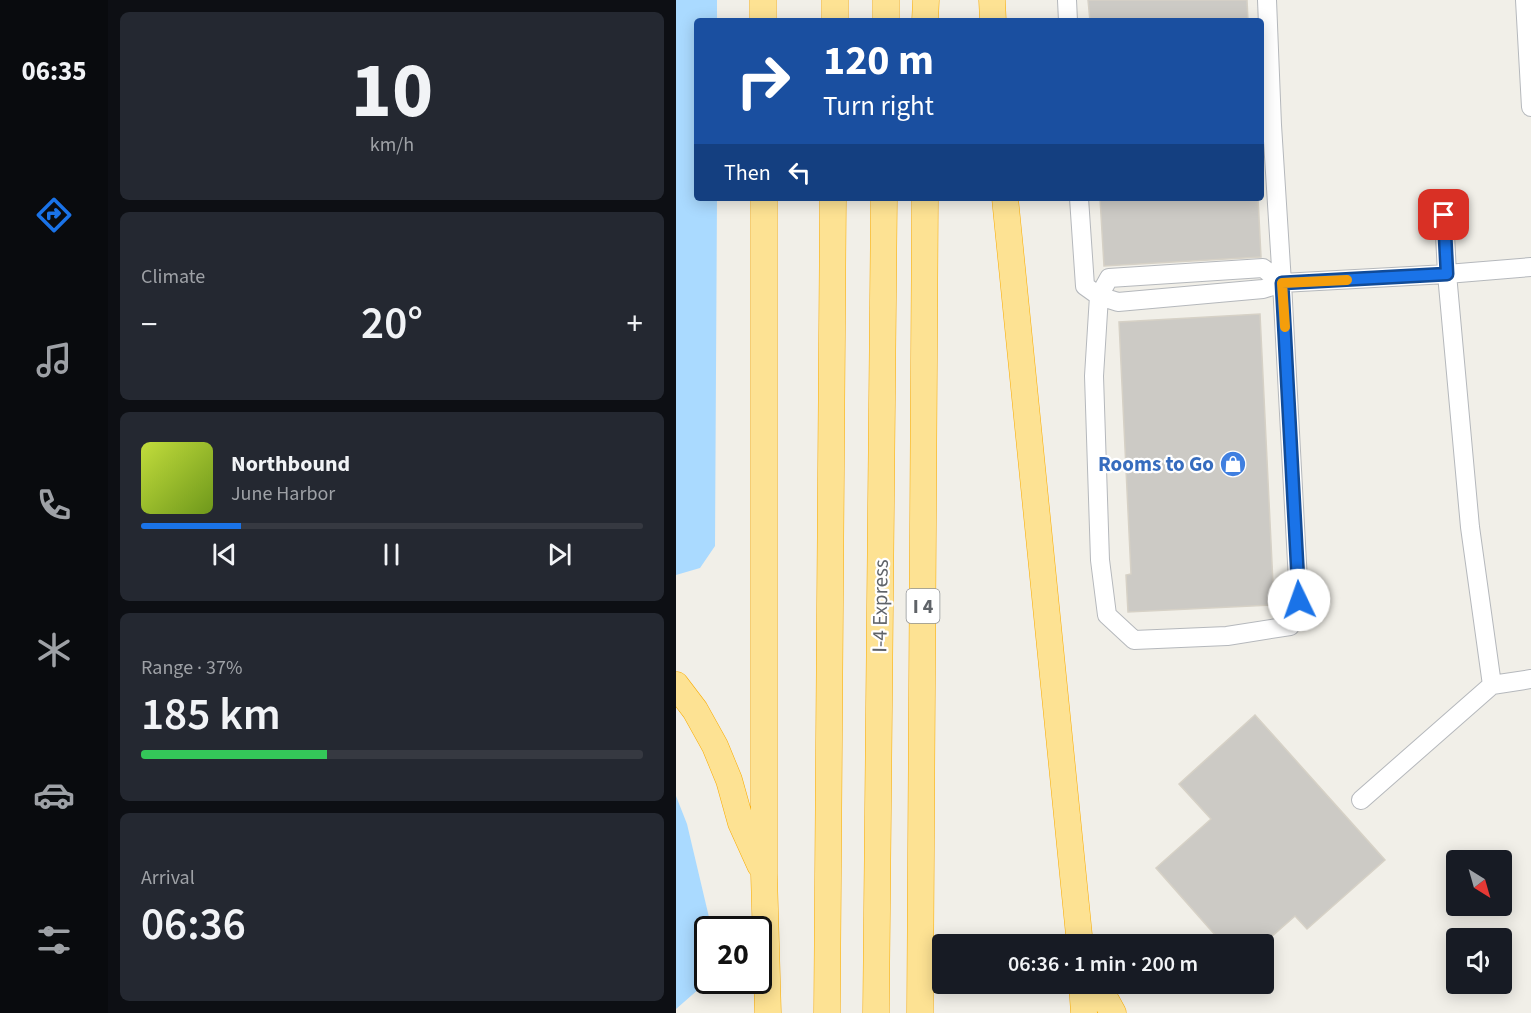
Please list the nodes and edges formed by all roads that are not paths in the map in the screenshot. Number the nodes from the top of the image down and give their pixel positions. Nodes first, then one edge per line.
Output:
1 (763, 0) edge
2 (835, 0) edge
3 (886, 0) edge
4 (926, 0) edge
5 (992, 0) edge
6 (1067, 0) edge
7 (1267, 0) edge
8 (1525, 0) edge
9 (763, 18) edge
10 (835, 18) edge
11 (886, 18) edge
12 (925, 18) edge
13 (993, 18) edge
14 (1068, 18) edge
15 (1531, 107) edge
16 (764, 201) edge
17 (833, 201) edge
18 (884, 201) edge
19 (925, 201) edge
20 (1005, 201) edge
21 (1079, 201) edge
22 (1444, 215) dead end
23 (1531, 267) edge
24 (1170, 274) junction
25 (1447, 274) junction
26 (1282, 283) junction
27 (1099, 296) junction
28 (1172, 297) junction
29 (1531, 679) edge
30 (676, 685) edge
31 (1492, 685) junction
32 (1361, 800) dead end
33 (764, 874) junction
34 (1080, 933) edge
35 (1083, 994) edge
36 (1103, 994) edge
37 (768, 1013) edge
38 (827, 1013) edge
39 (876, 1013) edge
40 (920, 1013) edge
41 (1084, 1013) edge
42 (1113, 1013) edge

1 - 9 highway
2 - 10 highway
3 - 11 highway
4 - 12 highway
5 - 13 highway
6 - 14 street
7 - 26 street
8 - 15 street
16 - 33 highway
17 - 38 highway
18 - 39 highway, I-4 Express
19 - 40 highway, I 4
20 - 34 highway
21 - 27 street
22 - 25 street
23 - 25 street
24 - 26 street
24 - 27 street
24 - 28 street
25 - 26 street
25 - 31 street
26 - 27 street
26 - 28 street
27 - 28 street
29 - 31 street
30 - 33 highway
31 - 32 street
33 - 37 highway
35 - 41 highway
36 - 42 highway

